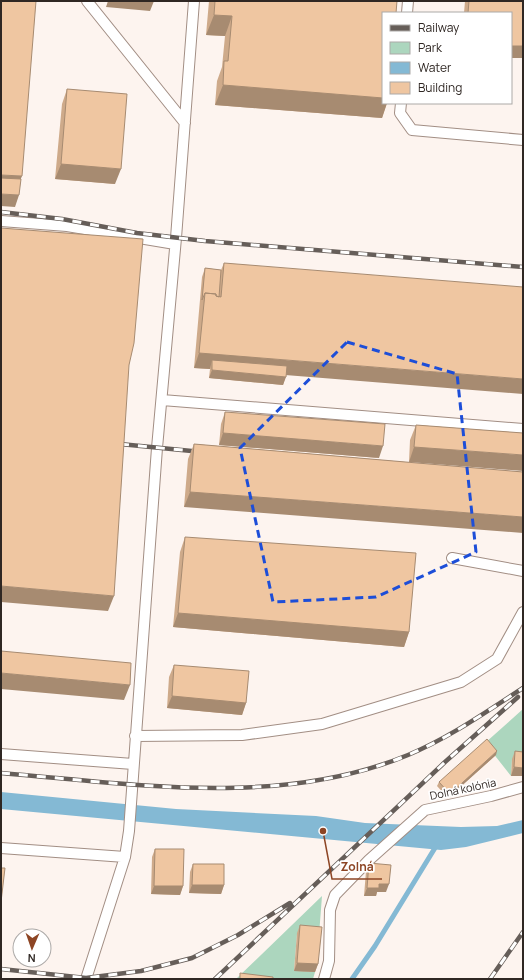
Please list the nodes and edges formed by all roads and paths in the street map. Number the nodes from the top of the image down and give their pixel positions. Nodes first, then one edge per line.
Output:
1 (87, 1) edge
2 (194, 1) edge
3 (408, 1) edge
4 (407, 12) edge
5 (401, 104) edge
6 (184, 123) junction
7 (523, 140) edge
8 (1, 221) edge
9 (175, 244) junction
10 (162, 400) junction
11 (523, 430) edge
12 (452, 558) dead end
13 (523, 571) edge
14 (523, 612) edge
15 (135, 736) junction
16 (1, 754) edge
17 (133, 764) junction
18 (523, 787) edge
19 (1, 848) edge
20 (125, 857) junction
21 (86, 979) edge
22 (324, 979) edge

1 - 6 lane
2 - 6 lane
3 - 4 lane
5 - 7 lane
6 - 9 lane
8 - 9 lane
9 - 10 lane
10 - 11 lane
10 - 15 lane
12 - 13 lane
14 - 15 lane
15 - 17 lane
16 - 17 lane
17 - 20 lane
18 - 22 lane, Dolná kolónia
19 - 20 lane
20 - 21 lane

